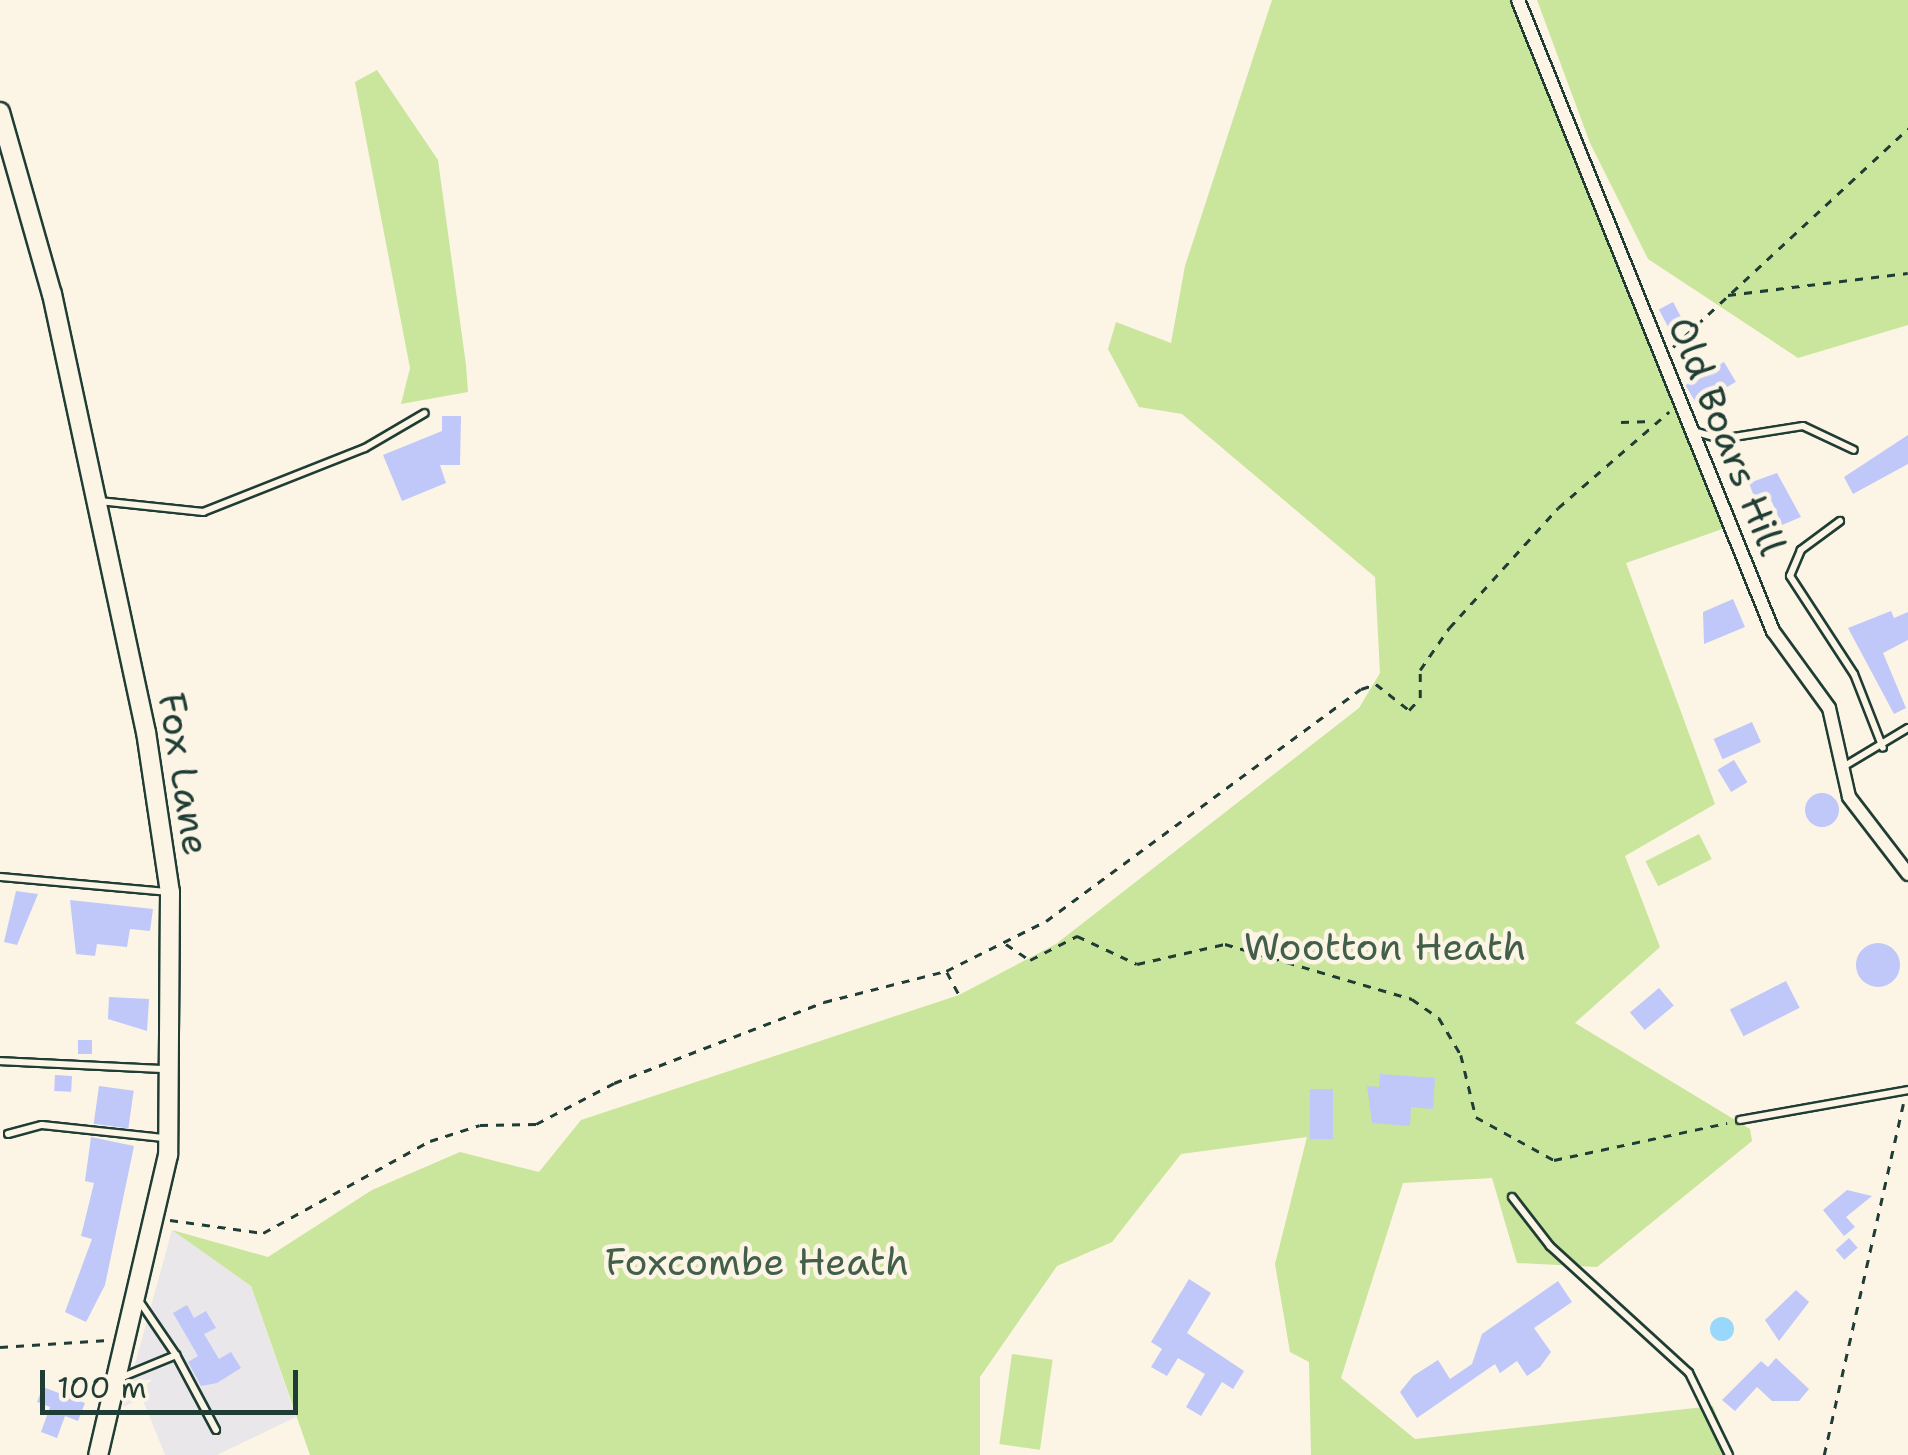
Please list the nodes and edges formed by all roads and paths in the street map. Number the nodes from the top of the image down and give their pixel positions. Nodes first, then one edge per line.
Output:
1 (1518, 0) edge
2 (0, 112) edge
3 (1908, 129) edge
4 (1908, 273) edge
5 (1727, 295) junction
6 (1664, 354) junction
7 (1683, 407) junction
8 (425, 413) dead end
9 (1654, 420) junction
10 (1621, 422) dead end
11 (1692, 430) junction
12 (1854, 450) dead end
13 (92, 500) junction
14 (1840, 522) dead end
15 (1908, 728) edge
16 (1883, 748) junction
17 (1842, 767) junction
18 (1908, 874) edge
19 (0, 876) edge
20 (170, 892) junction
21 (1005, 943) junction
22 (946, 971) junction
23 (959, 996) dead end
24 (0, 1061) edge
25 (176, 1070) junction
26 (1906, 1092) edge
27 (1740, 1120) joint
28 (8, 1134) dead end
29 (170, 1139) junction
30 (1512, 1196) dead end
31 (159, 1218) junction
32 (140, 1302) junction
33 (129, 1344) junction
34 (0, 1347) edge
35 (176, 1355) junction
36 (118, 1378) junction
37 (216, 1430) dead end
38 (98, 1455) edge
39 (1728, 1455) edge
40 (1824, 1455) edge

1 - 6 street, Old Boars Hill
2 - 13 street, Fox Lane
3 - 5 path
4 - 5 path
5 - 6 path
6 - 7 street, Old Boars Hill
7 - 9 path
7 - 11 street, Old Boars Hill
8 - 13 lane
9 - 10 path
9 - 21 path
11 - 12 lane
11 - 17 street, Old Boars Hill
13 - 20 street, Fox Lane
14 - 16 lane
15 - 16 lane
16 - 17 lane
17 - 18 street, Old Boars Hill
19 - 20 lane
20 - 25 street, Fox Lane
21 - 22 path
21 - 27 path
22 - 23 path
22 - 31 path
24 - 25 lane
25 - 29 street, Fox Lane
26 - 27 lane
26 - 40 path
28 - 29 lane
29 - 31 street, Fox Lane
30 - 39 lane
31 - 32 street, Fox Lane
32 - 33 street, Fox Lane
32 - 35 lane
33 - 34 path
33 - 36 street, Fox Lane
35 - 36 lane
35 - 37 lane
36 - 38 street, Fox Lane

